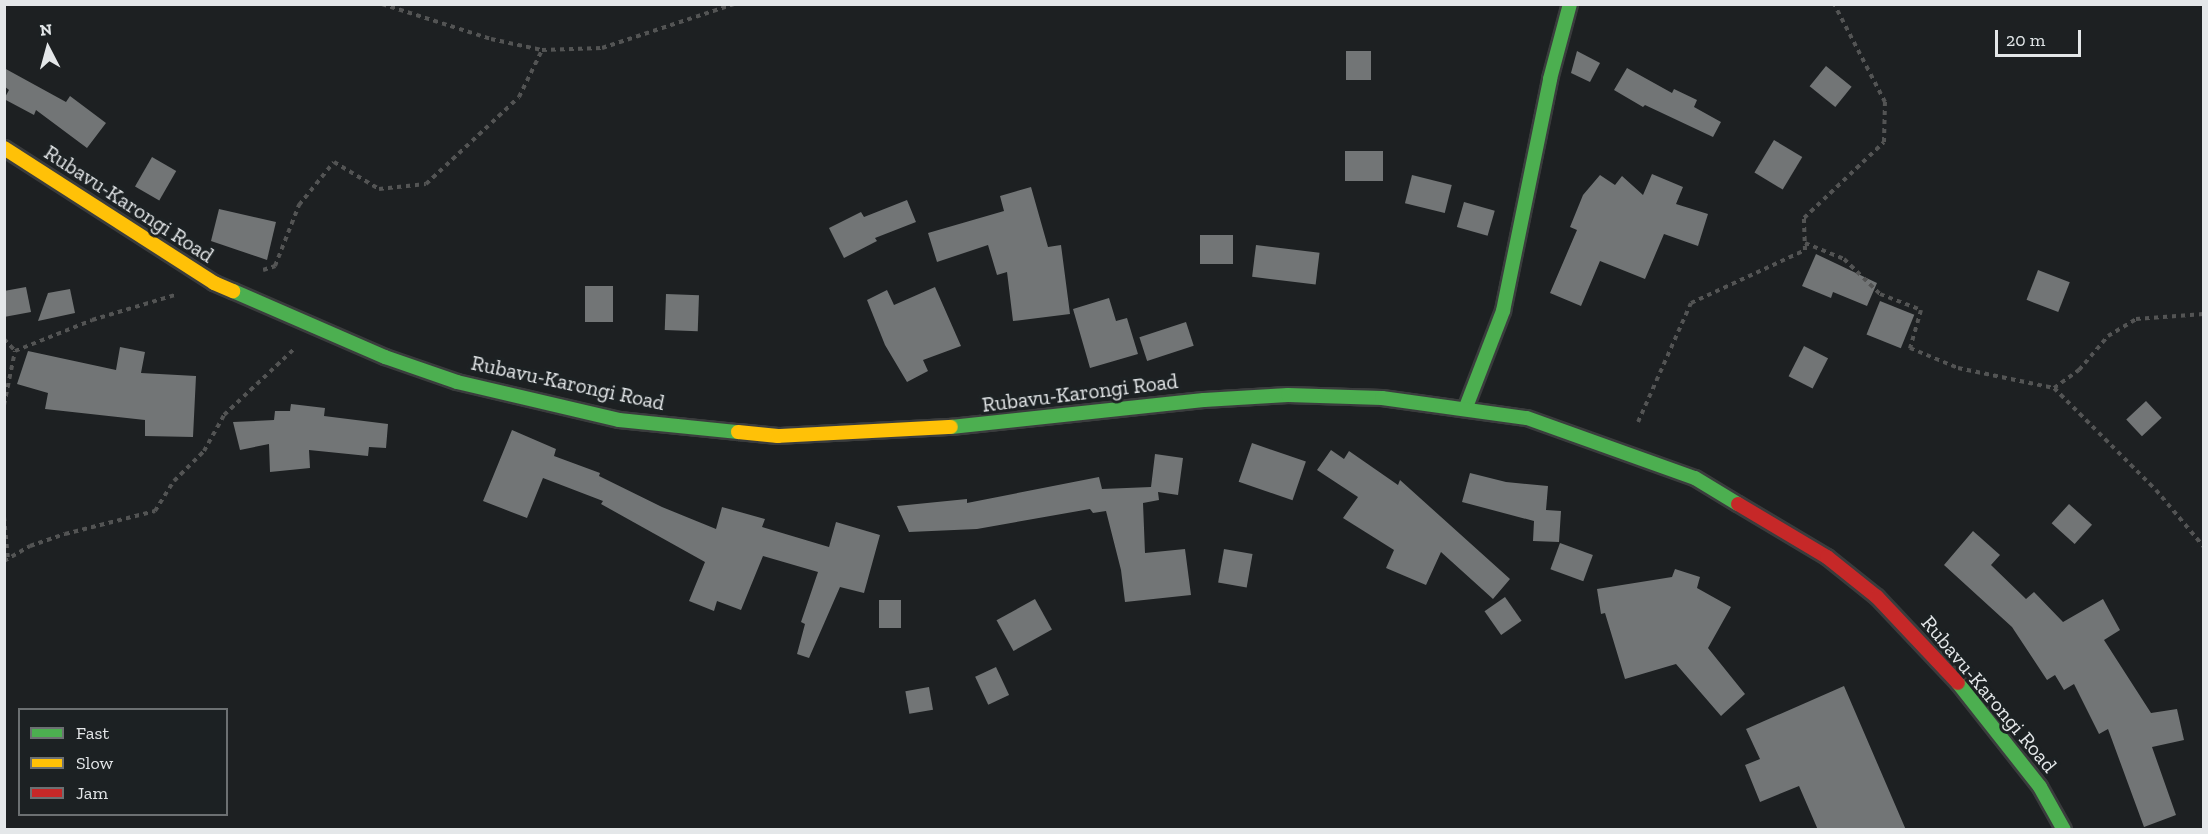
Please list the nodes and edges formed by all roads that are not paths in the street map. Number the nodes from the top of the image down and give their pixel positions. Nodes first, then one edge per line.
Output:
1 (1570, 4) edge
2 (4, 148) edge
3 (1466, 407) junction
4 (2064, 830) edge

1 - 3 main road
2 - 3 main road, Rubavu-Karongi Road
3 - 4 main road, Rubavu-Karongi Road

